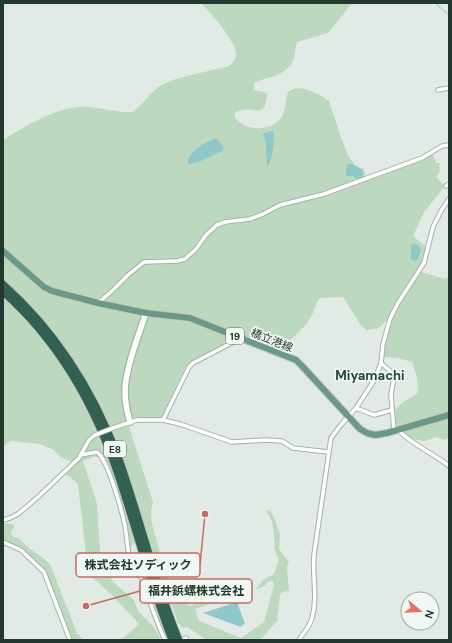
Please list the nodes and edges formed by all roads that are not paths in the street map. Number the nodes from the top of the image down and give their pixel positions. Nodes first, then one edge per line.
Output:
1 (449, 88) edge
2 (438, 90) dead end
3 (449, 146) edge
4 (449, 199) edge
5 (3, 251) edge
6 (3, 284) edge
7 (3, 292) edge
8 (98, 303) junction
9 (146, 313) junction
10 (241, 338) junction
11 (381, 363) junction
12 (356, 408) junction
13 (392, 410) junction
14 (449, 414) edge
15 (349, 417) junction
16 (163, 420) junction
17 (130, 422) junction
18 (396, 430) junction
19 (328, 452) junction
20 (80, 455) junction
21 (449, 466) edge
22 (3, 520) edge
23 (3, 542) edge
24 (70, 640) edge
25 (165, 640) edge
26 (172, 640) edge
27 (183, 640) edge
28 (299, 640) edge

1 - 2 street
3 - 8 street
4 - 11 street
5 - 8 main road, 橋立港線 / 19
6 - 27 highway, E8
7 - 26 highway, E8
8 - 9 main road, 橋立港線 / 19
9 - 10 main road, 橋立港線 / 19
9 - 17 street
10 - 15 main road, 橋立港線 / 19
10 - 16 street
11 - 12 street
11 - 13 street
12 - 13 street
12 - 15 street
13 - 18 street
14 - 18 main road, 橋立港線 / 19
15 - 18 main road, 橋立港線 / 19
15 - 19 street
16 - 17 street
16 - 19 street
17 - 20 street, bridge
18 - 21 street
19 - 28 street
20 - 22 street
20 - 25 street
23 - 24 street

